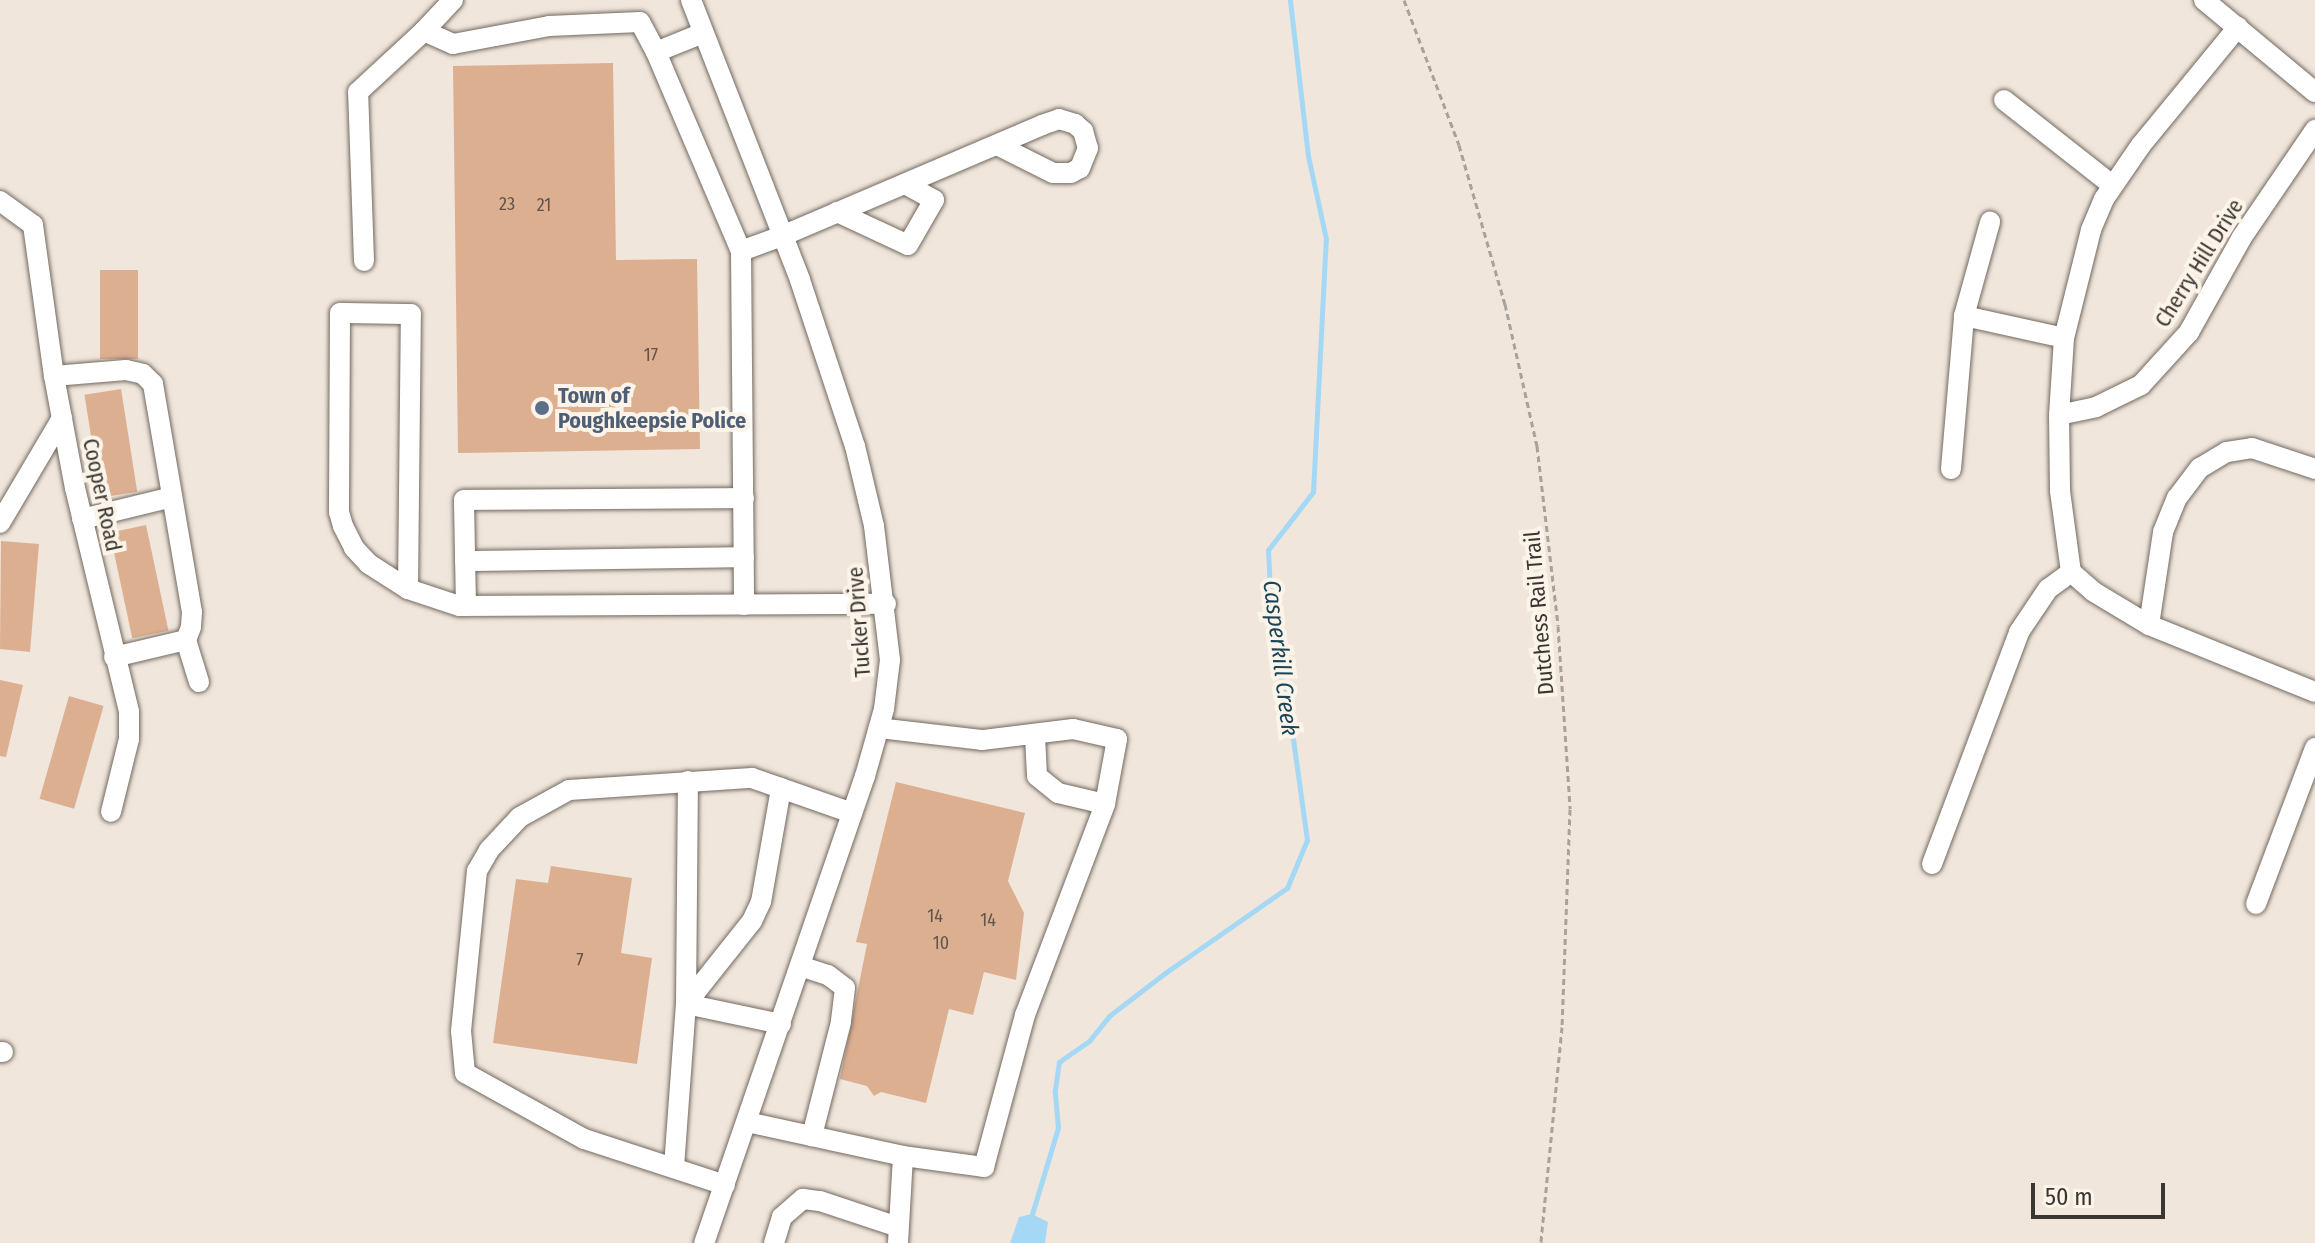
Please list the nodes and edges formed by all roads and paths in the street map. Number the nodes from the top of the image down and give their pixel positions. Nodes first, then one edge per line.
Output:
1 (453, 0) edge
2 (691, 0) edge
3 (1404, 0) edge
4 (2204, 0) edge
5 (2238, 27) junction
6 (424, 31) junction
7 (703, 33) junction
8 (656, 52) junction
9 (2315, 92) edge
10 (2004, 100) dead end
11 (2315, 130) edge
12 (997, 145) dead end
13 (905, 184) junction
14 (2112, 185) junction
15 (0, 201) edge
16 (837, 212) junction
17 (1990, 222) dead end
18 (782, 236) junction
19 (741, 251) junction
20 (364, 261) dead end
21 (1964, 316) junction
22 (2064, 338) junction
23 (54, 376) junction
24 (2059, 415) junction
25 (62, 418) junction
26 (1951, 469) dead end
27 (2315, 469) edge
28 (172, 497) junction
29 (744, 498) junction
30 (82, 519) junction
31 (0, 523) edge
32 (744, 557) junction
33 (465, 561) junction
34 (2071, 572) junction
35 (408, 589) junction
36 (886, 604) junction
37 (744, 605) junction
38 (466, 606) junction
39 (2149, 625) junction
40 (186, 640) junction
41 (114, 657) junction
42 (199, 682) dead end
43 (2315, 692) edge
44 (879, 728) junction
45 (1035, 736) junction
46 (2315, 748) edge
47 (688, 781) junction
48 (781, 788) junction
49 (1105, 804) junction
50 (111, 812) dead end
51 (852, 813) junction
52 (1932, 864) dead end
53 (2256, 904) dead end
54 (800, 966) junction
55 (686, 1004) junction
56 (781, 1024) junction
57 (747, 1122) junction
58 (812, 1136) junction
59 (903, 1156) junction
60 (674, 1167) junction
61 (725, 1185) junction
62 (898, 1235) edge
63 (704, 1243) edge
64 (774, 1243) edge
65 (1541, 1243) edge

1 - 6 street
2 - 7 street, Tucker Drive
3 - 65 path, Dutchess Rail Trail
4 - 5 street
5 - 9 street
5 - 14 street
6 - 8 street
6 - 20 street
7 - 8 street
7 - 18 street, Tucker Drive
8 - 19 street
10 - 14 street
11 - 24 street, Cherry Hill Drive
12 - 13 street
13 - 16 street
13 - 16 street
14 - 22 street
15 - 23 street, Cooper Road
16 - 18 street
17 - 21 street
18 - 19 street
18 - 36 street, Tucker Drive
19 - 29 street
21 - 22 street
21 - 26 street
22 - 24 street
23 - 25 street, Cooper Road
23 - 28 street
24 - 34 street
25 - 30 street, Cooper Road
25 - 31 street
27 - 39 street
28 - 30 street
28 - 40 street
29 - 32 street
29 - 33 street
30 - 41 street, Cooper Road
32 - 33 street
32 - 37 street
33 - 38 street
34 - 39 street
34 - 52 street
35 - 35 street
35 - 38 street
36 - 37 street
36 - 44 street, Tucker Drive
37 - 38 street
39 - 43 street
40 - 41 street
40 - 42 street
41 - 50 street, Cooper Road
44 - 45 street
44 - 51 street, Tucker Drive
45 - 49 street
45 - 49 street
46 - 53 street
47 - 48 street
47 - 55 street
47 - 60 street
48 - 51 street
48 - 55 street
49 - 59 street
51 - 54 street, Tucker Drive
54 - 56 street, Tucker Drive
54 - 58 street
55 - 56 street
55 - 60 street
56 - 57 street, Tucker Drive
57 - 58 street
57 - 61 street, Tucker Drive
58 - 59 street
59 - 62 street
60 - 61 street
61 - 63 street, Tucker Drive
62 - 64 street

